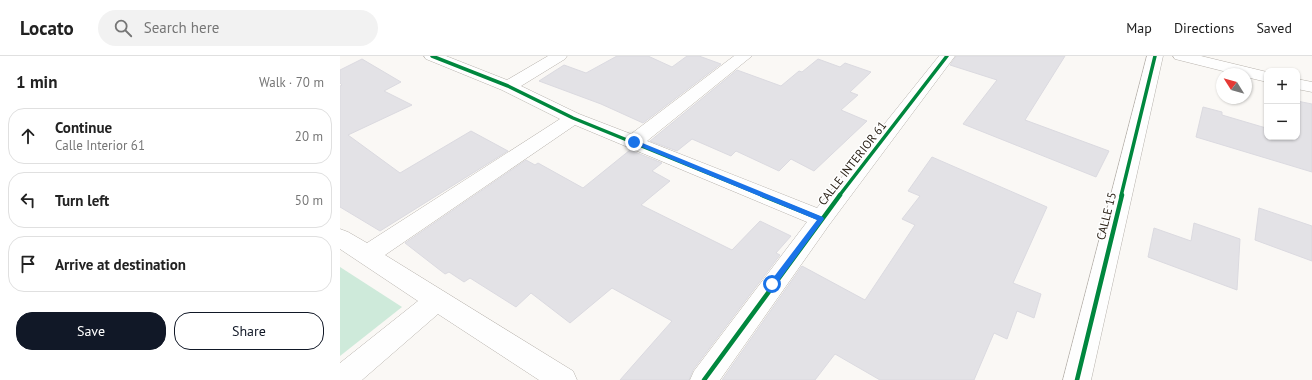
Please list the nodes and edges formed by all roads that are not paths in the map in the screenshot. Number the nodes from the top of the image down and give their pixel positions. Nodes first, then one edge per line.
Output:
1 (432, 56) edge
2 (559, 56) edge
3 (744, 56) edge
4 (947, 56) edge
5 (1155, 56) edge
6 (1181, 56) edge
7 (1264, 76) edge
8 (1300, 85) edge
9 (508, 86) junction
10 (1312, 88) edge
11 (573, 118) junction
12 (634, 142) junction
13 (821, 219) junction
14 (340, 238) edge
15 (367, 255) junction
16 (437, 300) junction
17 (341, 380) edge
18 (563, 380) edge
19 (704, 380) edge
20 (1077, 380) edge

1 - 9 street
2 - 9 street
3 - 12 street
4 - 13 street, CALLE INTERIOR 61
5 - 20 street, CALLE 15
6 - 7 street
8 - 10 street
9 - 11 street
11 - 12 street
11 - 15 street
12 - 13 street
13 - 19 street, CALLE INTERIOR 61
14 - 15 street
15 - 16 street
16 - 17 street
16 - 18 street

